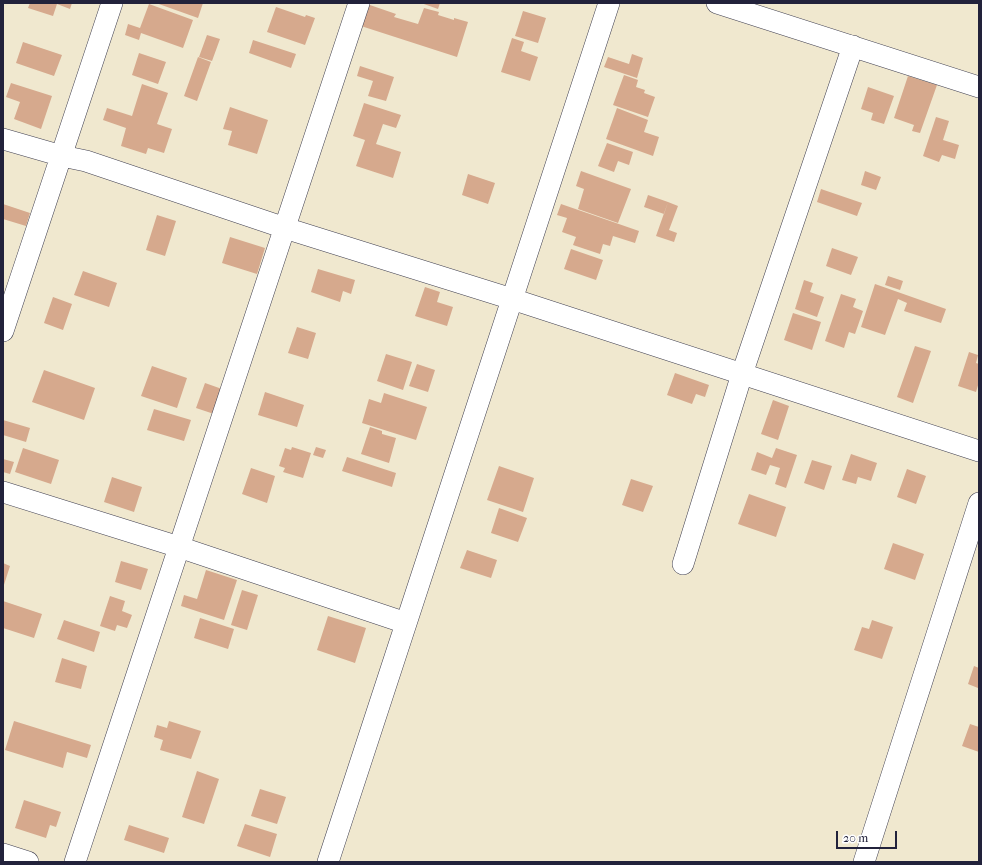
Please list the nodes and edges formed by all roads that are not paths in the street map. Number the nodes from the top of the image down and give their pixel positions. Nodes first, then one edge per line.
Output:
1 (112, 3) edge
2 (359, 3) edge
3 (609, 3) edge
4 (717, 3) edge
5 (853, 46) junction
6 (979, 86) edge
7 (3, 139) edge
8 (62, 156) junction
9 (285, 228) junction
10 (512, 299) junction
11 (3, 331) edge
12 (742, 374) junction
13 (979, 451) edge
14 (3, 492) edge
15 (979, 503) edge
16 (179, 547) junction
17 (683, 564) dead end
18 (406, 623) junction
19 (3, 854) edge
20 (28, 862) edge
21 (75, 862) edge
22 (328, 862) edge
23 (864, 862) edge

1 - 8 street
2 - 9 street
3 - 10 street
4 - 5 street
5 - 6 street
5 - 12 street
7 - 8 street
8 - 9 street
8 - 11 street
9 - 10 street
9 - 16 street
10 - 12 street
10 - 18 street
12 - 13 street
12 - 17 street
14 - 16 street
15 - 23 street
16 - 18 street
16 - 21 street
18 - 22 street
19 - 20 street

